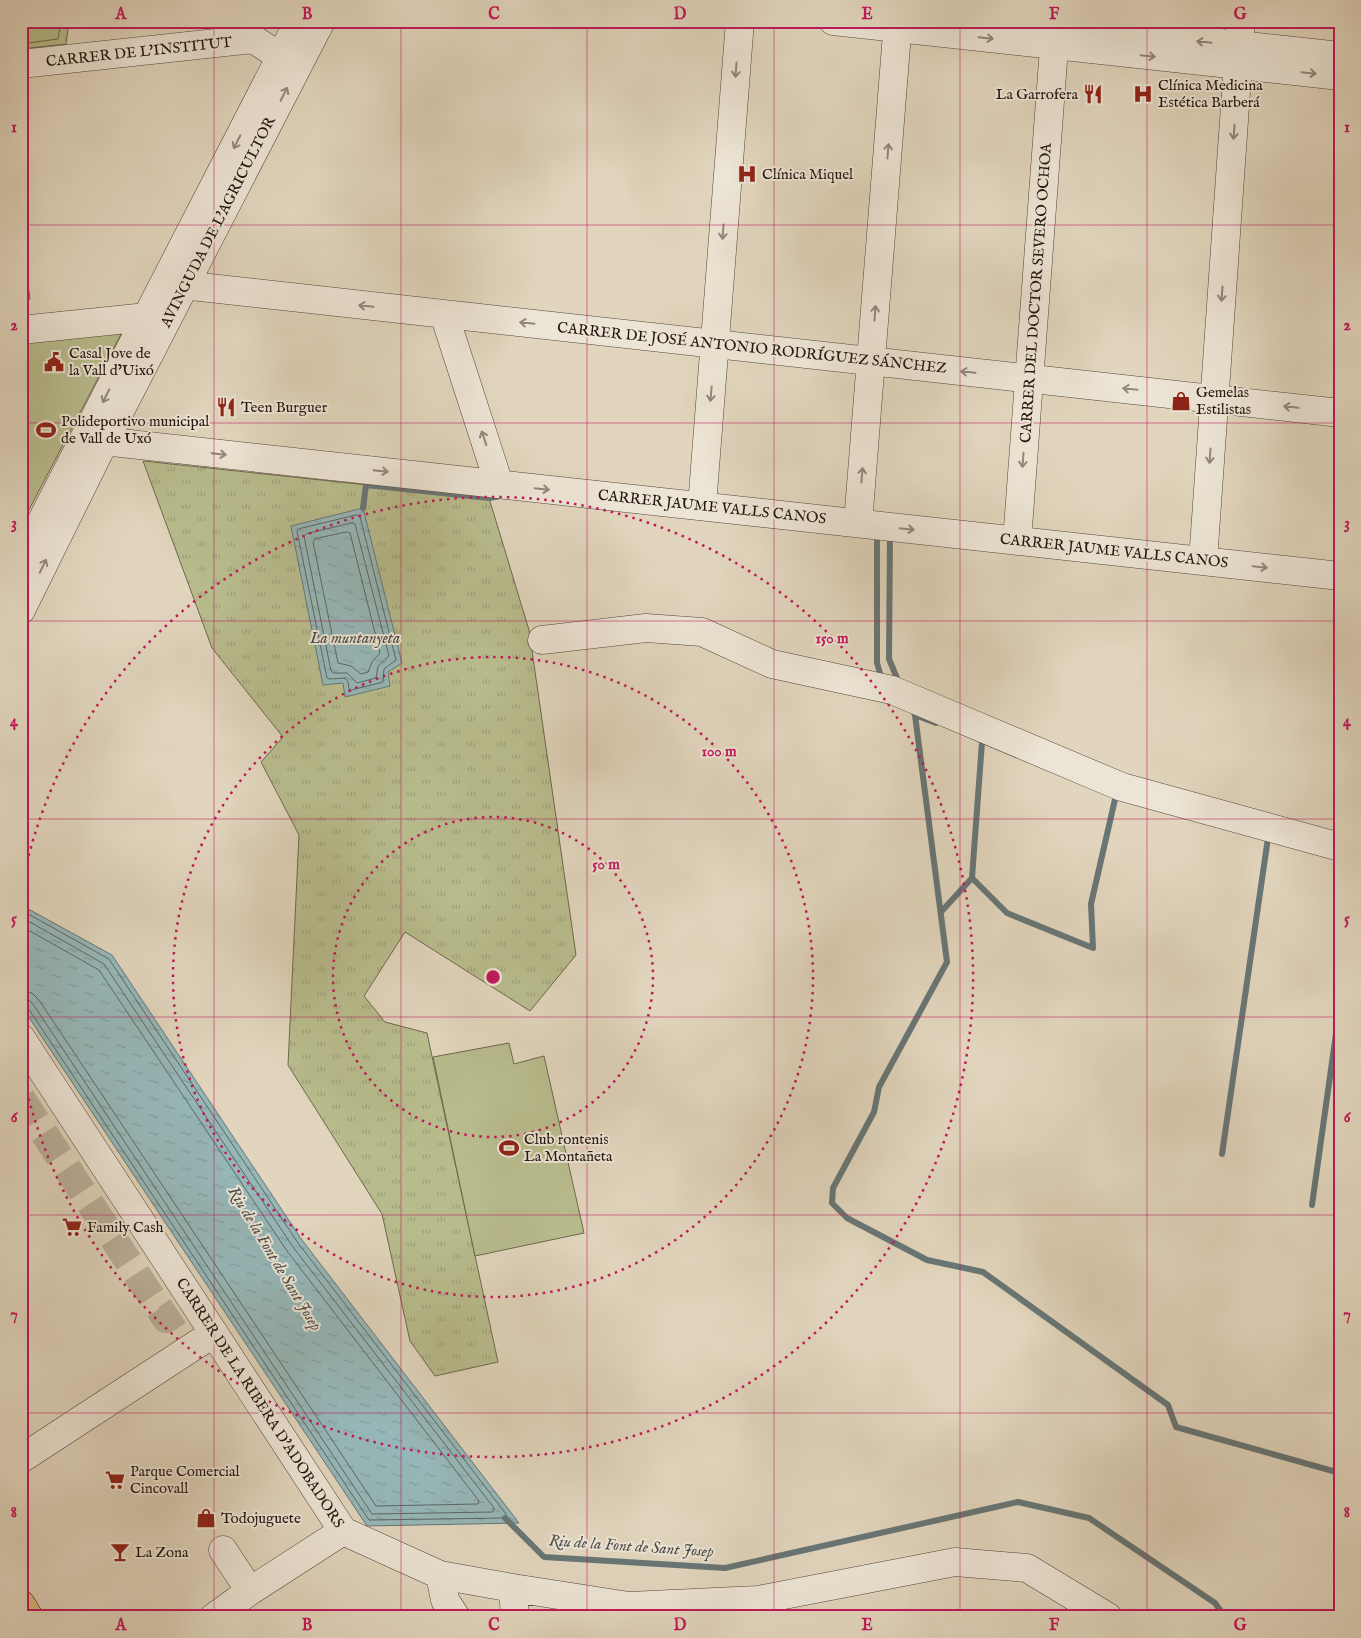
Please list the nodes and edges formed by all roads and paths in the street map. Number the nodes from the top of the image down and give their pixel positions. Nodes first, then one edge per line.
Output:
1 (299, 21) edge
2 (321, 21) edge
3 (740, 21) edge
4 (834, 21) edge
5 (1018, 21) edge
6 (898, 25) edge
7 (1055, 31) edge
8 (1240, 44) edge
9 (1340, 56) edge
10 (281, 57) junction
11 (21, 64) edge
12 (1340, 76) edge
13 (174, 285) junction
14 (444, 314) junction
15 (147, 317) junction
16 (21, 330) edge
17 (715, 344) junction
18 (871, 361) junction
19 (1029, 378) junction
20 (1214, 399) junction
21 (1340, 413) edge
22 (94, 440) junction
23 (499, 484) junction
24 (702, 506) junction
25 (858, 523) junction
26 (1017, 541) junction
27 (21, 561) edge
28 (1203, 561) junction
29 (1340, 576) edge
30 (21, 610) edge
31 (542, 640) dead end
32 (1340, 847) edge
33 (21, 1038) edge
34 (214, 1334) junction
35 (21, 1459) edge
36 (343, 1531) junction
37 (224, 1550) dead end
38 (440, 1575) junction
39 (513, 1588) junction
40 (250, 1591) junction
41 (21, 1604) edge
42 (763, 1608) edge
43 (633, 1611) edge
44 (30, 1617) edge
45 (214, 1617) edge
46 (456, 1617) edge
47 (514, 1617) edge
48 (1108, 1617) edge

1 - 10 street, AVINGUDA DE L'AGRICULTOR
13 -> 2 street, AVINGUDA DE L'AGRICULTOR
3 -> 17 street
4 - 6 street
5 - 7 street
6 -> 7 street
18 -> 6 street
7 - 8 street
7 - 19 street, CARRER DEL DOCTOR SEVERO OCHOA
8 - 9 street
8 -> 12 street
8 -> 20 street
10 - 11 street, CARRER DE L'INSTITUT
10 -> 13 street, AVINGUDA DE L'AGRICULTOR
14 -> 13 street, CARRER DE JOSÉ ANTONIO RODRÍGUEZ SÁNCHEZ
13 - 15 street, AVINGUDA DE L'AGRICULTOR
13 - 22 street, AVINGUDA DE L'AGRICULTOR
17 -> 14 street, CARRER DE JOSÉ ANTONIO RODRÍGUEZ SÁNCHEZ
23 -> 14 street
15 - 16 street
15 -> 22 street, AVINGUDA DE L'AGRICULTOR
17 - 18 street, CARRER DE JOSÉ ANTONIO RODRÍGUEZ SÁNCHEZ
17 -> 24 street
19 -> 18 street, CARRER DE JOSÉ ANTONIO RODRÍGUEZ SÁNCHEZ
25 -> 18 street
20 -> 19 street, CARRER DE JOSÉ ANTONIO RODRÍGUEZ SÁNCHEZ
19 -> 26 street, CARRER DEL DOCTOR SEVERO OCHOA
21 -> 20 street, CARRER DE JOSÉ ANTONIO RODRÍGUEZ SÁNCHEZ
20 -> 28 street
22 -> 23 street, CARRER JAUME VALLS CANOS
22 - 27 street, AVINGUDA DE L'AGRICULTOR
30 -> 22 street, AVINGUDA DE L'AGRICULTOR
23 -> 24 street, CARRER JAUME VALLS CANOS
24 - 25 street, CARRER JAUME VALLS CANOS
25 -> 26 street, CARRER JAUME VALLS CANOS
26 - 28 street, CARRER JAUME VALLS CANOS
28 -> 29 street, CARRER JAUME VALLS CANOS
31 - 32 street
33 - 34 street, CARRER DE LA RIBERA D'ADOBADORS
34 - 35 street
34 - 36 street, CARRER DE LA RIBERA D'ADOBADORS
36 - 38 street, CARRER DE LA RIBERA D'ADOBADORS
36 - 40 street
37 - 40 street
38 - 39 street, CARRER DE LA RIBERA D'ADOBADORS
38 - 46 street
39 - 43 street, CARRER DE LA RIBERA D'ADOBADORS
39 - 47 street
40 - 45 street
41 - 44 main road
42 - 43 street, CARRER DE LA RIBERA D'ADOBADORS
42 - 48 street, CARRER DE LA RIBERA D'ADOBADORS

